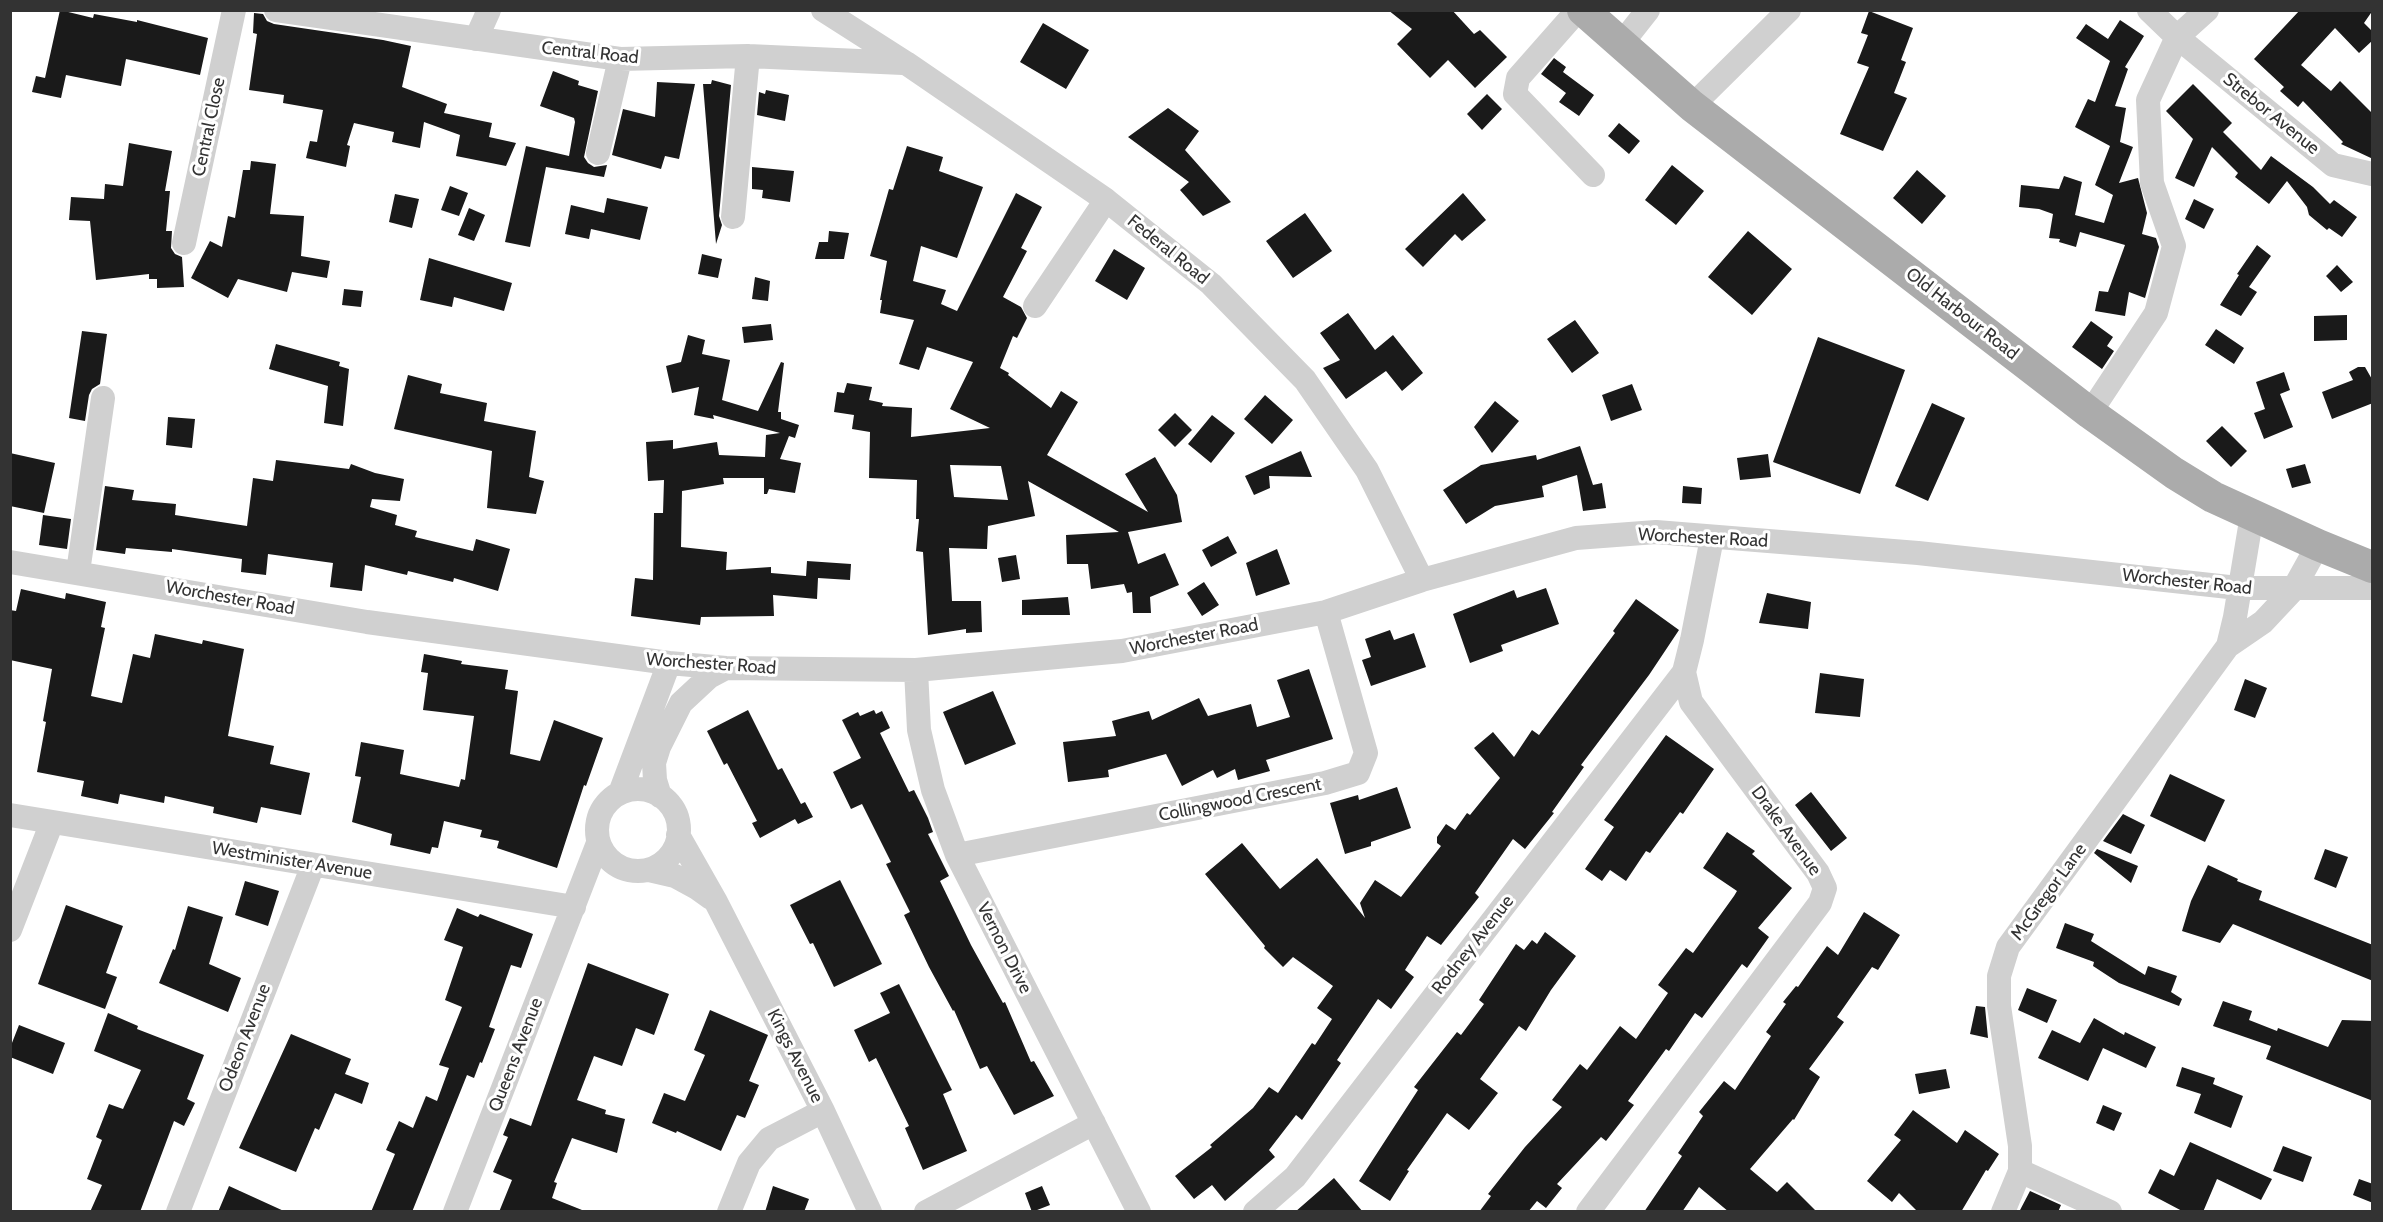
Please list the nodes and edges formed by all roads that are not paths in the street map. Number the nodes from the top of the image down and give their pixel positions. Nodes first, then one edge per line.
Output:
1 (234, 10) edge
2 (276, 10) edge
3 (489, 10) edge
4 (823, 10) edge
5 (1578, 10) edge
6 (1583, 10) edge
7 (1648, 10) edge
8 (1789, 10) edge
9 (2149, 10) edge
10 (2207, 10) edge
11 (2177, 37) junction
12 (476, 39) junction
13 (1622, 43) junction
14 (748, 56) junction
15 (620, 59) junction
16 (906, 63) junction
17 (1692, 106) junction
18 (598, 153) dead end
19 (2373, 174) edge
20 (1593, 175) dead end
21 (1106, 200) junction
22 (733, 218) dead end
23 (184, 243) dead end
24 (1035, 306) dead end
25 (104, 398) dead end
26 (2090, 413) junction
27 (2252, 515) junction
28 (1712, 538) junction
29 (2318, 545) junction
30 (10, 562) edge
31 (2373, 567) edge
32 (78, 572) junction
33 (1422, 580) junction
34 (2238, 588) junction
35 (2373, 588) edge
36 (2293, 590) junction
37 (1326, 612) junction
38 (2228, 646) junction
39 (669, 663) junction
40 (726, 668) junction
41 (916, 670) junction
42 (1684, 672) junction
43 (620, 793) junction
44 (660, 796) junction
45 (10, 815) edge
46 (52, 822) junction
47 (678, 835) junction
48 (598, 843) junction
49 (957, 855) junction
50 (313, 865) junction
51 (641, 871) junction
52 (576, 902) junction
53 (716, 902) junction
54 (10, 930) edge
55 (823, 1111) junction
56 (1094, 1123) junction
57 (2020, 1171) junction
58 (177, 1212) edge
59 (455, 1212) edge
60 (729, 1212) edge
61 (870, 1212) edge
62 (926, 1212) edge
63 (1139, 1212) edge
64 (1256, 1212) edge
65 (1588, 1212) edge
66 (2002, 1212) edge
67 (2110, 1212) edge

1 - 23 street, Central Close
2 - 12 street, Central Road
3 - 12 street
4 - 16 street, Federal Road
5 - 20 street
6 - 13 main road, Old Harbour Road
7 - 13 street
8 - 17 street
9 - 11 street, Strebor Avenue
10 - 11 street
11 - 19 street, Strebor Avenue
11 - 26 street
12 - 15 street, Central Road
13 - 17 main road, Old Harbour Road
14 - 15 street, Central Road
14 - 16 street, Central Road
14 - 22 street
15 - 18 street
16 - 21 street, Federal Road
17 - 26 main road, Old Harbour Road
21 - 24 street
21 - 33 street, Federal Road
25 - 32 street
26 - 27 main road, Old Harbour Road
27 - 29 main road, Old Harbour Road
27 - 34 street, McGregor Lane
28 - 33 street, Worchester Road
28 - 34 street, Worchester Road
28 - 42 street, Drake Avenue
29 - 31 main road, Old Harbour Road
29 - 36 street, McGregor Lane
30 - 32 street, Worchester Road
32 - 39 street, Worchester Road
33 - 37 street, Worchester Road
34 - 36 street, Worchester Road
34 - 38 street, McGregor Lane
35 - 36 street, Worchester Road
36 - 38 street, McGregor Lane
37 - 41 street, Worchester Road
37 - 49 street, Collingwood Crescent
38 - 57 street, McGregor Lane
39 - 40 street, Worchester Road
39 - 43 street
40 - 41 street, Worchester Road
40 - 44 street
41 - 49 street, Vernon Drive
42 - 64 street, Rodney Avenue
42 - 65 street, Drake Avenue
43 - 44 street
43 - 48 street
44 - 47 street
45 - 46 street, Westminister Avenue
46 - 50 street, Westminister Avenue
46 - 54 street
47 - 51 street
47 - 53 street, Kings Avenue
48 - 51 street
48 - 52 street, Queens Avenue
49 - 56 street, Vernon Drive
50 - 52 street, Westminister Avenue
50 - 58 street, Odeon Avenue
51 - 52 street
51 - 53 street, Kings Avenue
52 - 59 street, Queens Avenue
53 - 55 street, Kings Avenue
55 - 60 street
55 - 61 street, Kings Avenue
56 - 62 street
56 - 63 street, Vernon Drive
57 - 66 street, McGregor Lane
57 - 67 street

